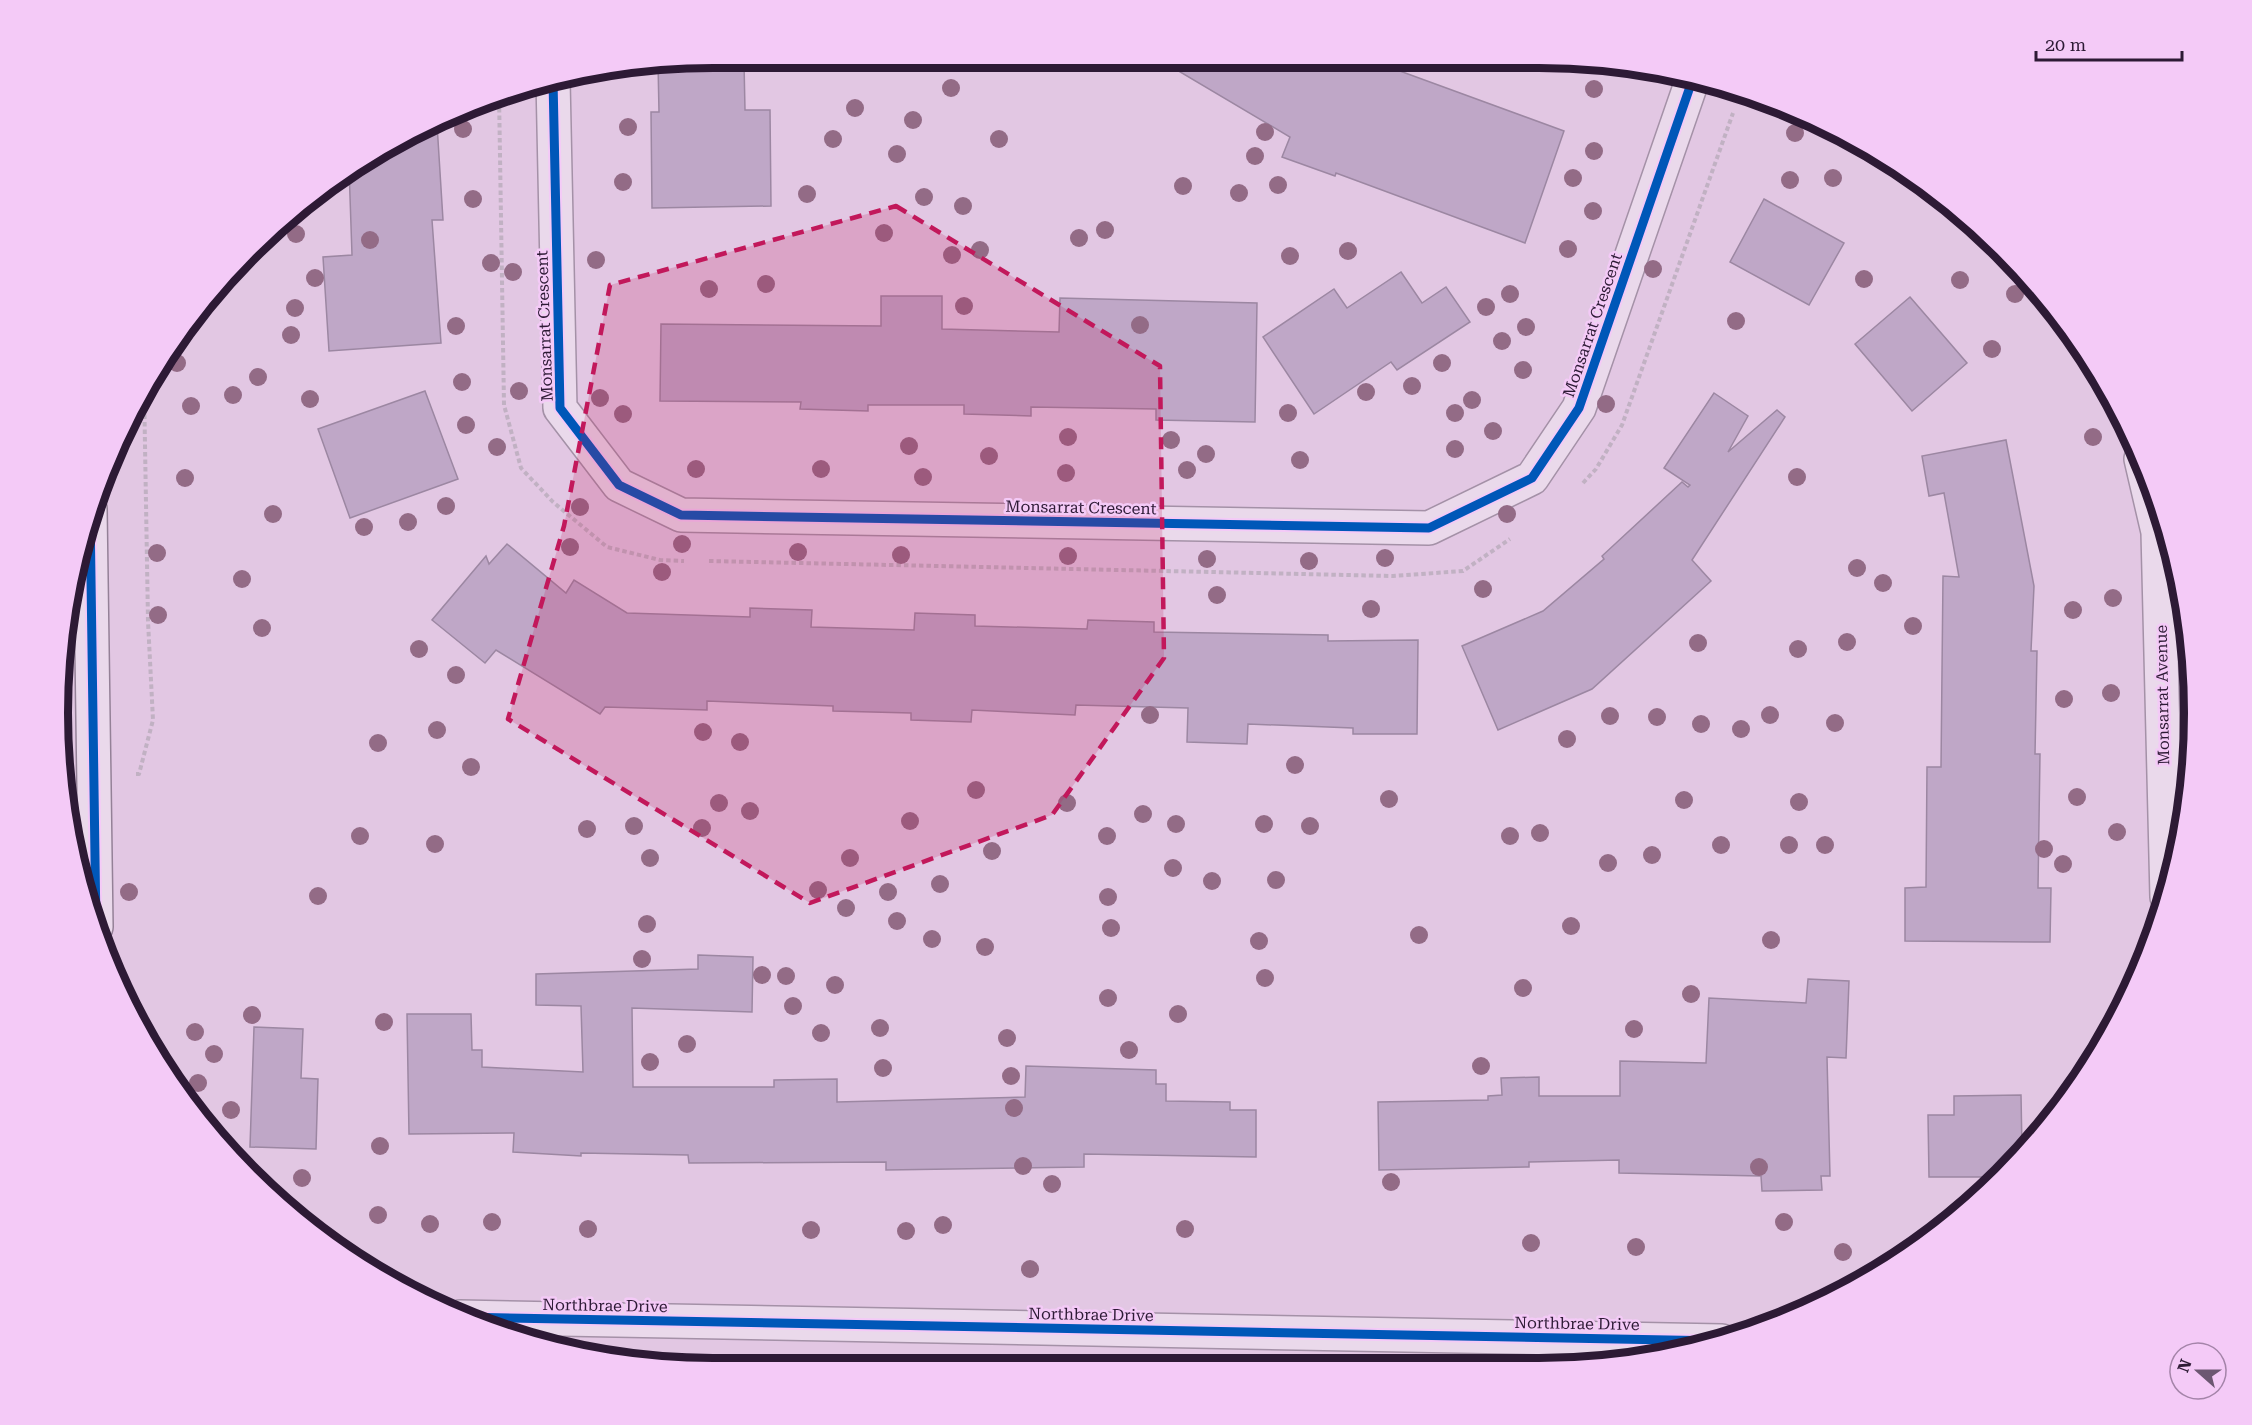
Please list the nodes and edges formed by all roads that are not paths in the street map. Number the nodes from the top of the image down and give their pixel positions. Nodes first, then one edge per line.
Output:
1 (1690, 86) edge
2 (553, 87) edge
3 (90, 541) edge
4 (2162, 543) edge
5 (2167, 863) edge
6 (96, 900) edge
7 (491, 1318) edge
8 (1686, 1340) edge

1 - 2 street, Monsarrat Crescent
3 - 6 street
4 - 5 street, Monsarrat Avenue
7 - 8 street, Northbrae Drive

